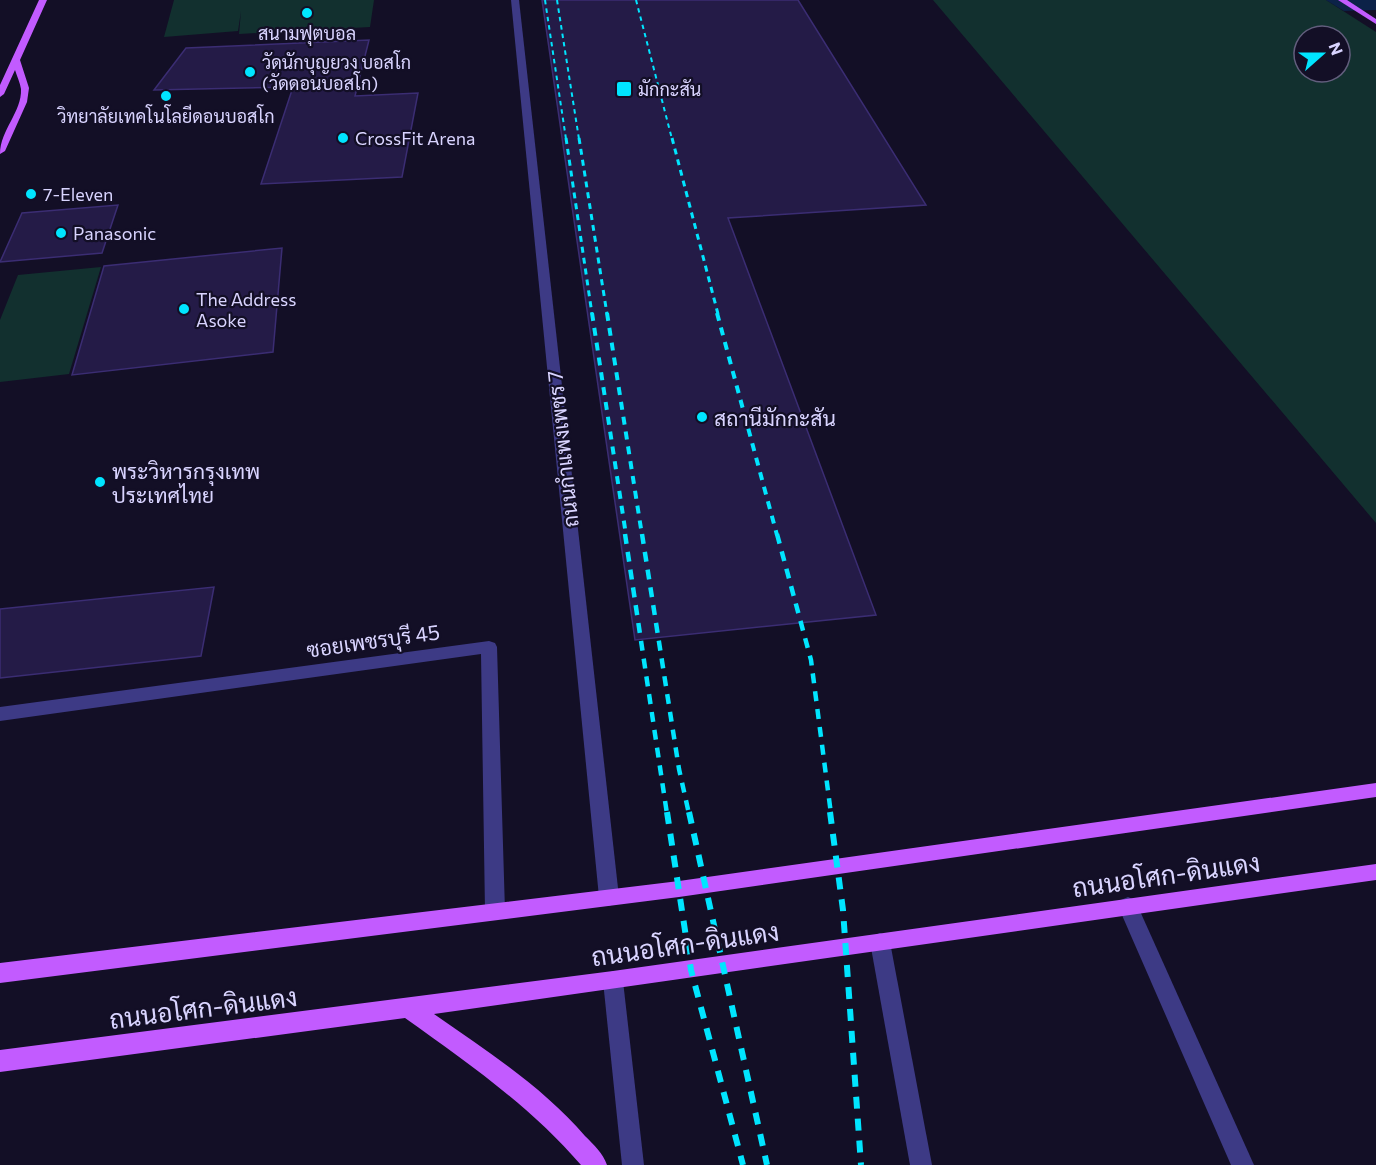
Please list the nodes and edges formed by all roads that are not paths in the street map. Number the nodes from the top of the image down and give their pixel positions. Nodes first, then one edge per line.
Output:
1 (43, 0) edge
2 (515, 0) edge
3 (1342, 0) edge
4 (1373, 19) edge
5 (16, 60) junction
6 (0, 74) edge
7 (0, 94) edge
8 (0, 151) edge
9 (0, 714) edge
10 (1376, 790) edge
11 (1376, 872) edge
12 (609, 897) junction
13 (1128, 906) junction
14 (495, 911) junction
15 (880, 942) junction
16 (0, 973) edge
17 (613, 981) junction
18 (408, 1008) junction
19 (0, 1061) edge
20 (596, 1165) edge
21 (633, 1165) edge
22 (921, 1165) edge
23 (1244, 1165) edge

1 - 5 main road
2 - 12 street, ถนนกำแพงเพชร 7
3 - 4 main road
5 - 6 main road
5 - 7 main road
5 - 8 main road
9 - 14 street, ซอยเพชรบุรี 45
10 - 12 main road
11 - 13 main road, ถนนอโศก-ดินแดง
12 - 14 main road
13 - 15 main road, ถนนอโศก-ดินแดง
13 - 23 street
14 - 16 main road
15 - 17 main road, ถนนอโศก-ดินแดง
15 - 22 street
17 - 18 main road, ถนนอโศก-ดินแดง
17 - 21 street
18 - 19 main road, ถนนอโศก-ดินแดง
18 - 20 main road

